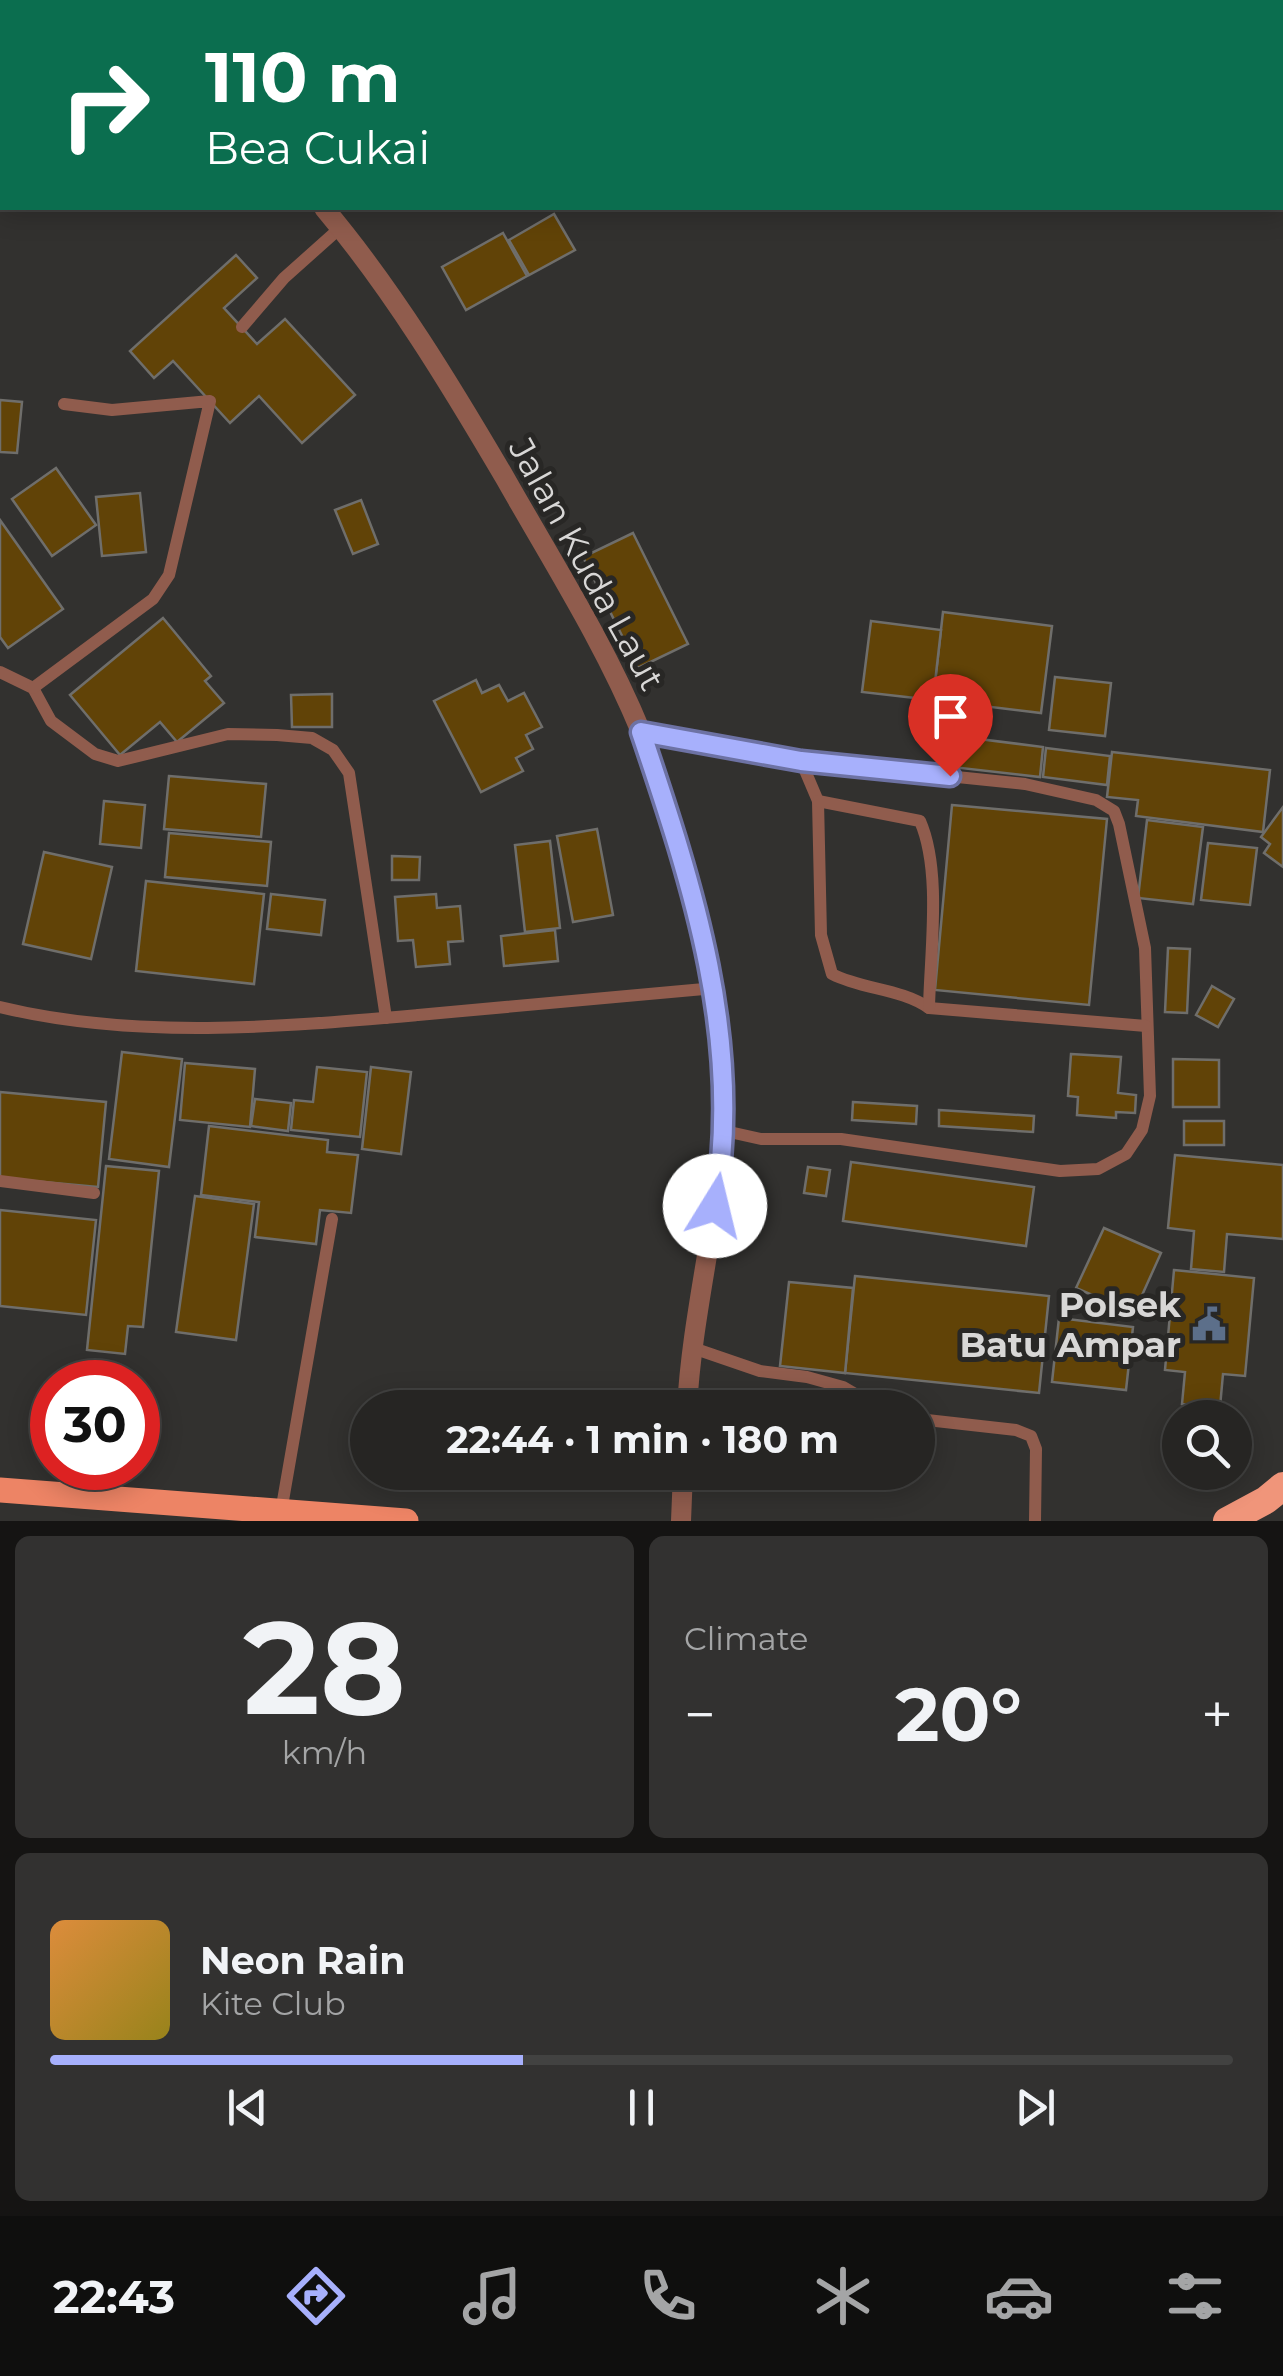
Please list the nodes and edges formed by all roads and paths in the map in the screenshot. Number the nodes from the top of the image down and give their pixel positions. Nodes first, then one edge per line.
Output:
1 (326, 210) edge
2 (340, 228) junction
3 (242, 327) dead end
4 (64, 404) dead end
5 (0, 672) edge
6 (33, 688) junction
7 (641, 732) junction
8 (801, 761) junction
9 (818, 801) junction
10 (715, 988) junction
11 (0, 1007) edge
12 (929, 1008) junction
13 (386, 1018) junction
14 (1146, 1026) junction
15 (724, 1131) junction
16 (0, 1181) edge
17 (94, 1193) dead end
18 (332, 1219) dead end
19 (690, 1347) junction
20 (688, 1390) edge
21 (848, 1390) edge
22 (935, 1421) edge
23 (1283, 1486) edge
24 (0, 1490) edge
25 (682, 1490) edge
26 (281, 1512) junction
27 (406, 1521) edge
28 (681, 1521) edge
29 (1034, 1521) edge
30 (1227, 1521) edge

1 - 2 street, Jalan Kuda Laut
2 - 3 lane
2 - 7 street, Jalan Kuda Laut
4 - 6 lane
5 - 6 lane
6 - 13 lane
7 - 8 lane
7 - 10 street, Jalan Kuda Laut
8 - 9 lane
8 - 14 lane
9 - 12 lane
9 - 12 lane
10 - 13 lane
10 - 15 street, Jalan Kuda Laut
11 - 13 lane
12 - 14 lane
14 - 15 lane
15 - 19 street, Jalan Kuda Laut
16 - 17 lane
18 - 26 lane
19 - 20 street, Jalan Kuda Laut
19 - 21 lane
22 - 29 lane
23 - 30 highway
24 - 26 main road
25 - 28 street
26 - 27 main road

